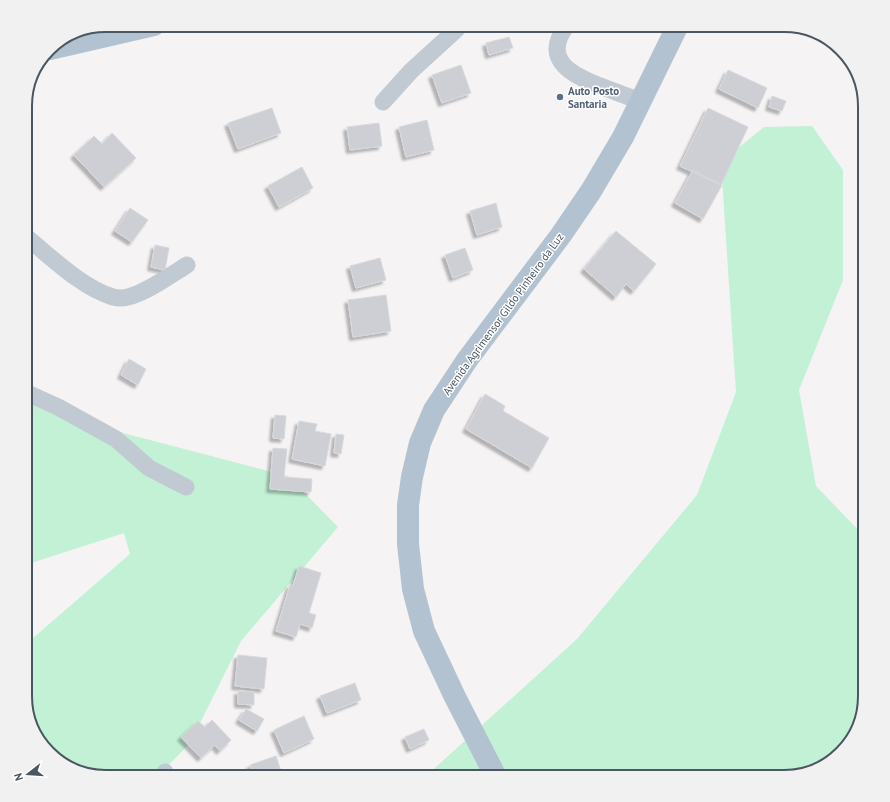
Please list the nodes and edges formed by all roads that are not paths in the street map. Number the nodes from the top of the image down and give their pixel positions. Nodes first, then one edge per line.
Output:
1 (122, 32) edge
2 (454, 32) edge
3 (562, 32) edge
4 (675, 32) edge
5 (65, 44) edge
6 (641, 101) junction
7 (383, 102) dead end
8 (32, 242) edge
9 (187, 265) dead end
10 (32, 395) edge
11 (186, 487) dead end
12 (492, 770) edge

1 - 5 main road
2 - 7 street
3 - 6 street
4 - 6 main road, Avenida Agrimensor Gildo Pinheiro da Luz
6 - 12 main road, Avenida Agrimensor Gildo Pinheiro da Luz
8 - 9 street
10 - 11 street

